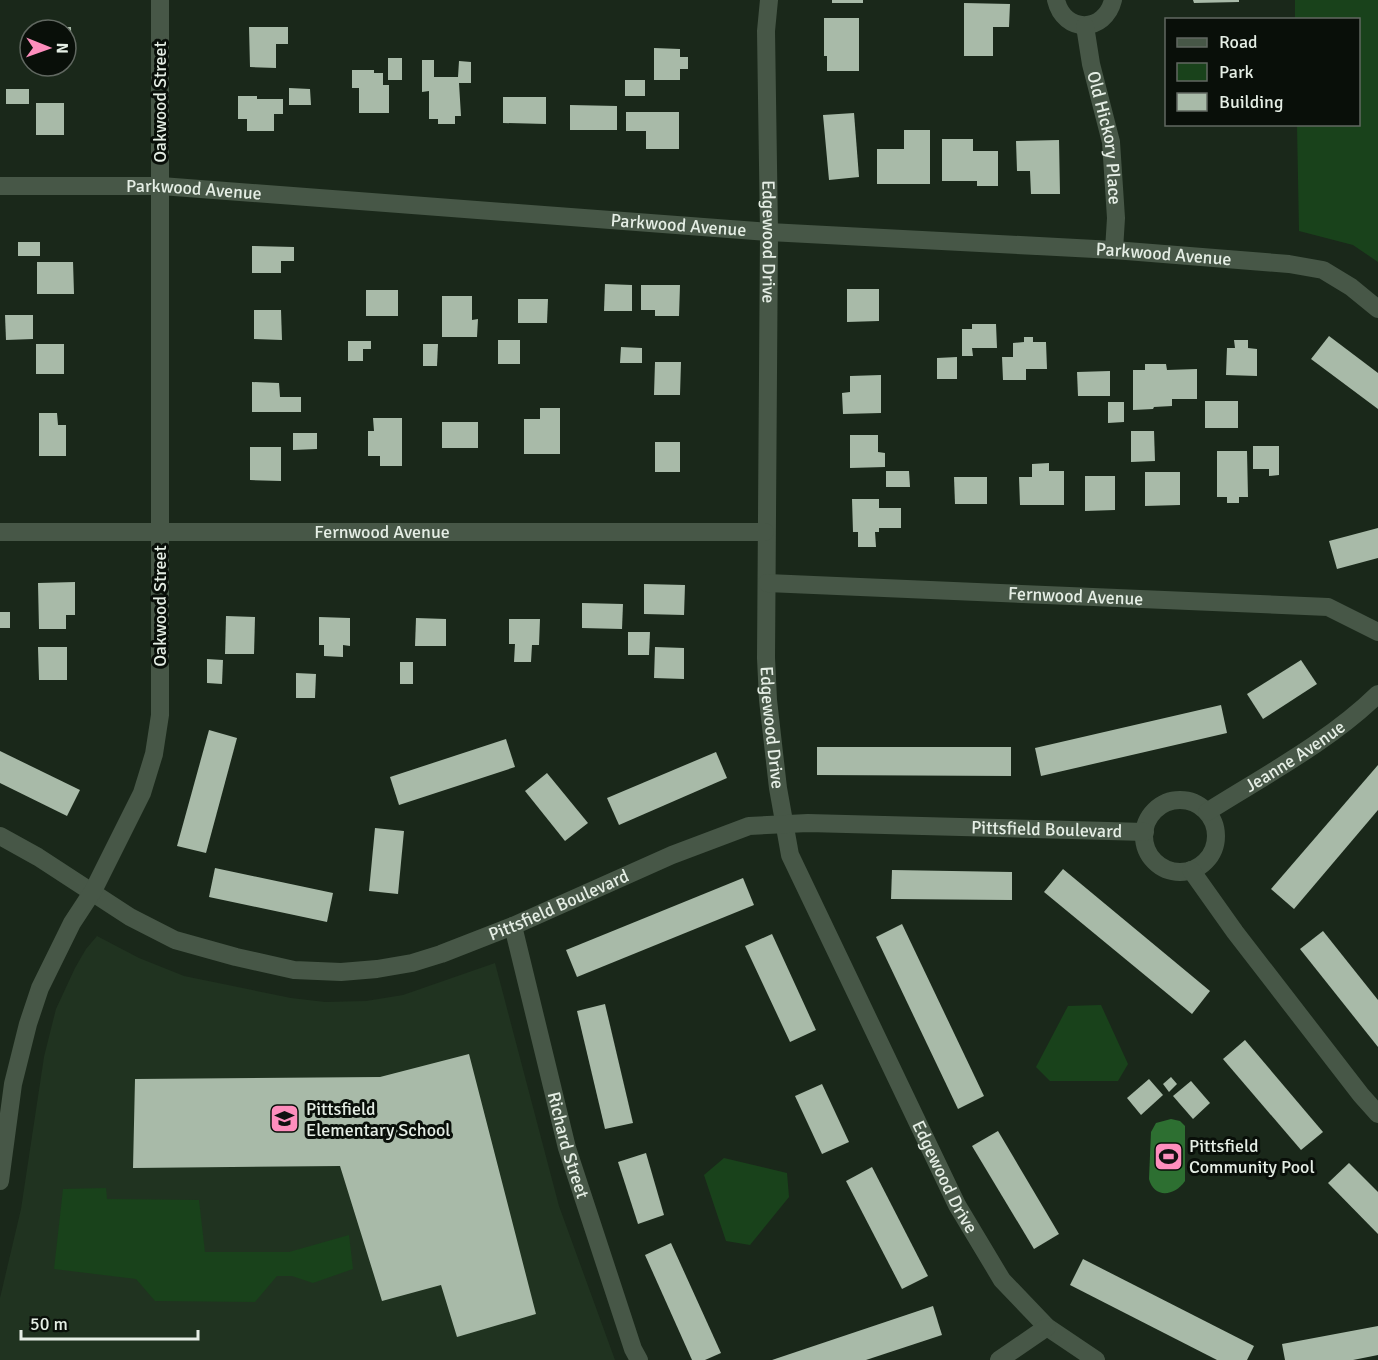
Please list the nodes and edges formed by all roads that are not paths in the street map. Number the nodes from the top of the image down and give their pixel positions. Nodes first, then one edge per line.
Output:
1 (160, 0) edge
2 (769, 0) edge
3 (1056, 0) edge
4 (1113, 0) edge
5 (1085, 26) junction
6 (0, 186) edge
7 (161, 186) junction
8 (769, 232) junction
9 (1114, 249) junction
10 (1378, 309) edge
11 (0, 531) edge
12 (765, 532) junction
13 (161, 533) junction
14 (766, 584) junction
15 (1378, 632) edge
16 (1378, 694) edge
17 (1207, 812) junction
18 (784, 823) junction
19 (1144, 832) junction
20 (0, 836) edge
21 (1191, 870) junction
22 (93, 891) junction
23 (513, 926) junction
24 (1378, 1114) edge
25 (0, 1181) edge
26 (1047, 1327) junction
27 (639, 1360) edge
28 (999, 1360) edge
29 (1096, 1360) edge

1 - 7 street, Oakwood Street
2 - 8 street, Edgewood Drive
3 - 5 street
4 - 5 street
5 - 9 street, Old Hickory Place
6 - 7 street, Parkwood Avenue
7 - 8 street, Parkwood Avenue
7 - 13 street, Oakwood Street
8 - 9 street, Parkwood Avenue
8 - 12 street, Edgewood Drive
9 - 10 street, Parkwood Avenue
11 - 13 street, Fernwood Avenue
12 - 13 street, Fernwood Avenue
12 - 14 street, Edgewood Drive
13 - 22 street, Oakwood Street
14 - 15 street, Fernwood Avenue
14 - 18 street, Edgewood Drive
16 - 17 street, Jeanne Avenue
17 - 19 street, Pittsfield Boulevard
17 - 21 street
18 - 19 street, Pittsfield Boulevard
18 - 23 street, Pittsfield Boulevard
18 - 26 street, Edgewood Drive
19 - 21 street, Pittsfield Boulevard
20 - 22 street, Pittsfield Boulevard
21 - 24 street
22 - 23 street, Pittsfield Boulevard
22 - 25 street, Oakwood Street
23 - 27 street, Richard Street
26 - 28 street
26 - 29 street, Edgewood Drive

